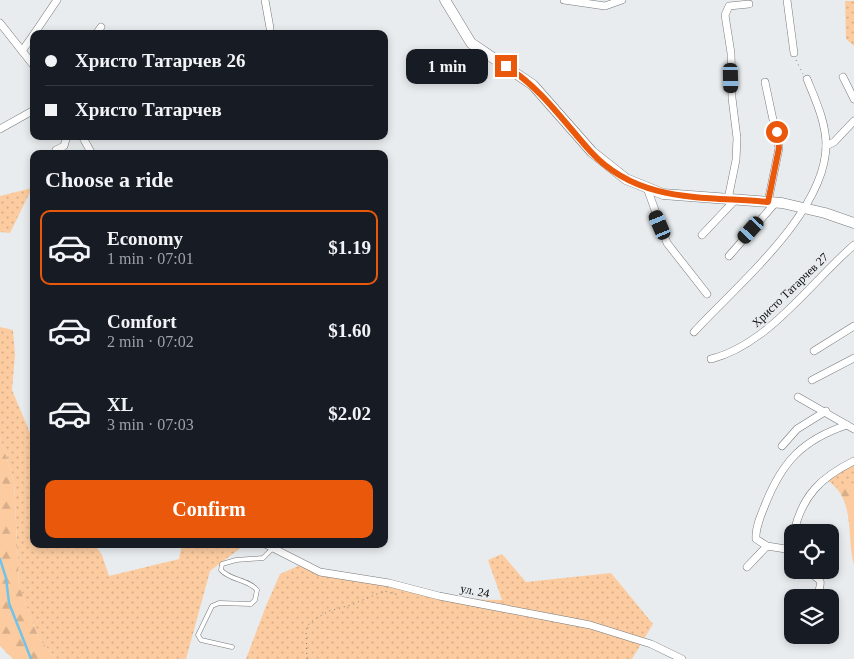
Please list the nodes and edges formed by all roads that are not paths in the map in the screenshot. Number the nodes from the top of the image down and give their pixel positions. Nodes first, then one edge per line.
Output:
1 (57, 0) edge
2 (266, 0) edge
3 (445, 0) edge
4 (564, 0) edge
5 (622, 0) edge
6 (787, 0) edge
7 (749, 4) dead end
8 (0, 23) edge
9 (100, 27) dead end
10 (270, 28) dead end
11 (37, 30) edge
12 (98, 30) edge
13 (30, 40) edge
14 (22, 51) junction
15 (794, 53) road end
16 (30, 61) edge
17 (844, 76) dead end
18 (807, 79) road end
19 (765, 82) dead end
20 (854, 99) edge
21 (30, 112) edge
22 (854, 121) edge
23 (0, 129) edge
24 (65, 140) edge
25 (826, 146) junction
26 (56, 150) dead end
27 (647, 188) junction
28 (732, 199) junction
29 (772, 202) junction
30 (803, 208) junction
31 (854, 223) edge
32 (702, 235) dead end
33 (854, 244) edge
34 (729, 256) dead end
35 (707, 294) dead end
36 (854, 326) edge
37 (694, 332) dead end
38 (814, 351) dead end
39 (854, 358) edge
40 (711, 359) dead end
41 (812, 380) dead end
42 (798, 397) dead end
43 (826, 412) junction
44 (851, 427) edge
45 (782, 446) dead end
46 (854, 461) edge
47 (797, 524) edge
48 (767, 546) junction
49 (273, 548) joint
50 (784, 549) edge
51 (747, 567) dead end
52 (232, 647) dead end
53 (682, 659) edge

1 - 11 street
2 - 10 street
3 - 27 main road
4 - 5 street
6 - 15 street
7 - 28 street
8 - 14 street
9 - 12 street
13 - 14 street
14 - 16 street
17 - 20 street
18 - 25 street
19 - 29 street
21 - 23 street
22 - 25 street
24 - 26 street
25 - 30 street
27 - 28 main road
27 - 35 street
28 - 29 main road
28 - 32 street
29 - 30 main road
29 - 34 street
30 - 31 main road
30 - 37 street
33 - 40 street, Христо Татарчев 27
36 - 38 street
39 - 41 street
42 - 43 street
43 - 44 street
43 - 45 street
44 - 48 street
46 - 47 street
48 - 50 street
48 - 51 street
49 - 52 lane
49 - 53 street, ул. 24

